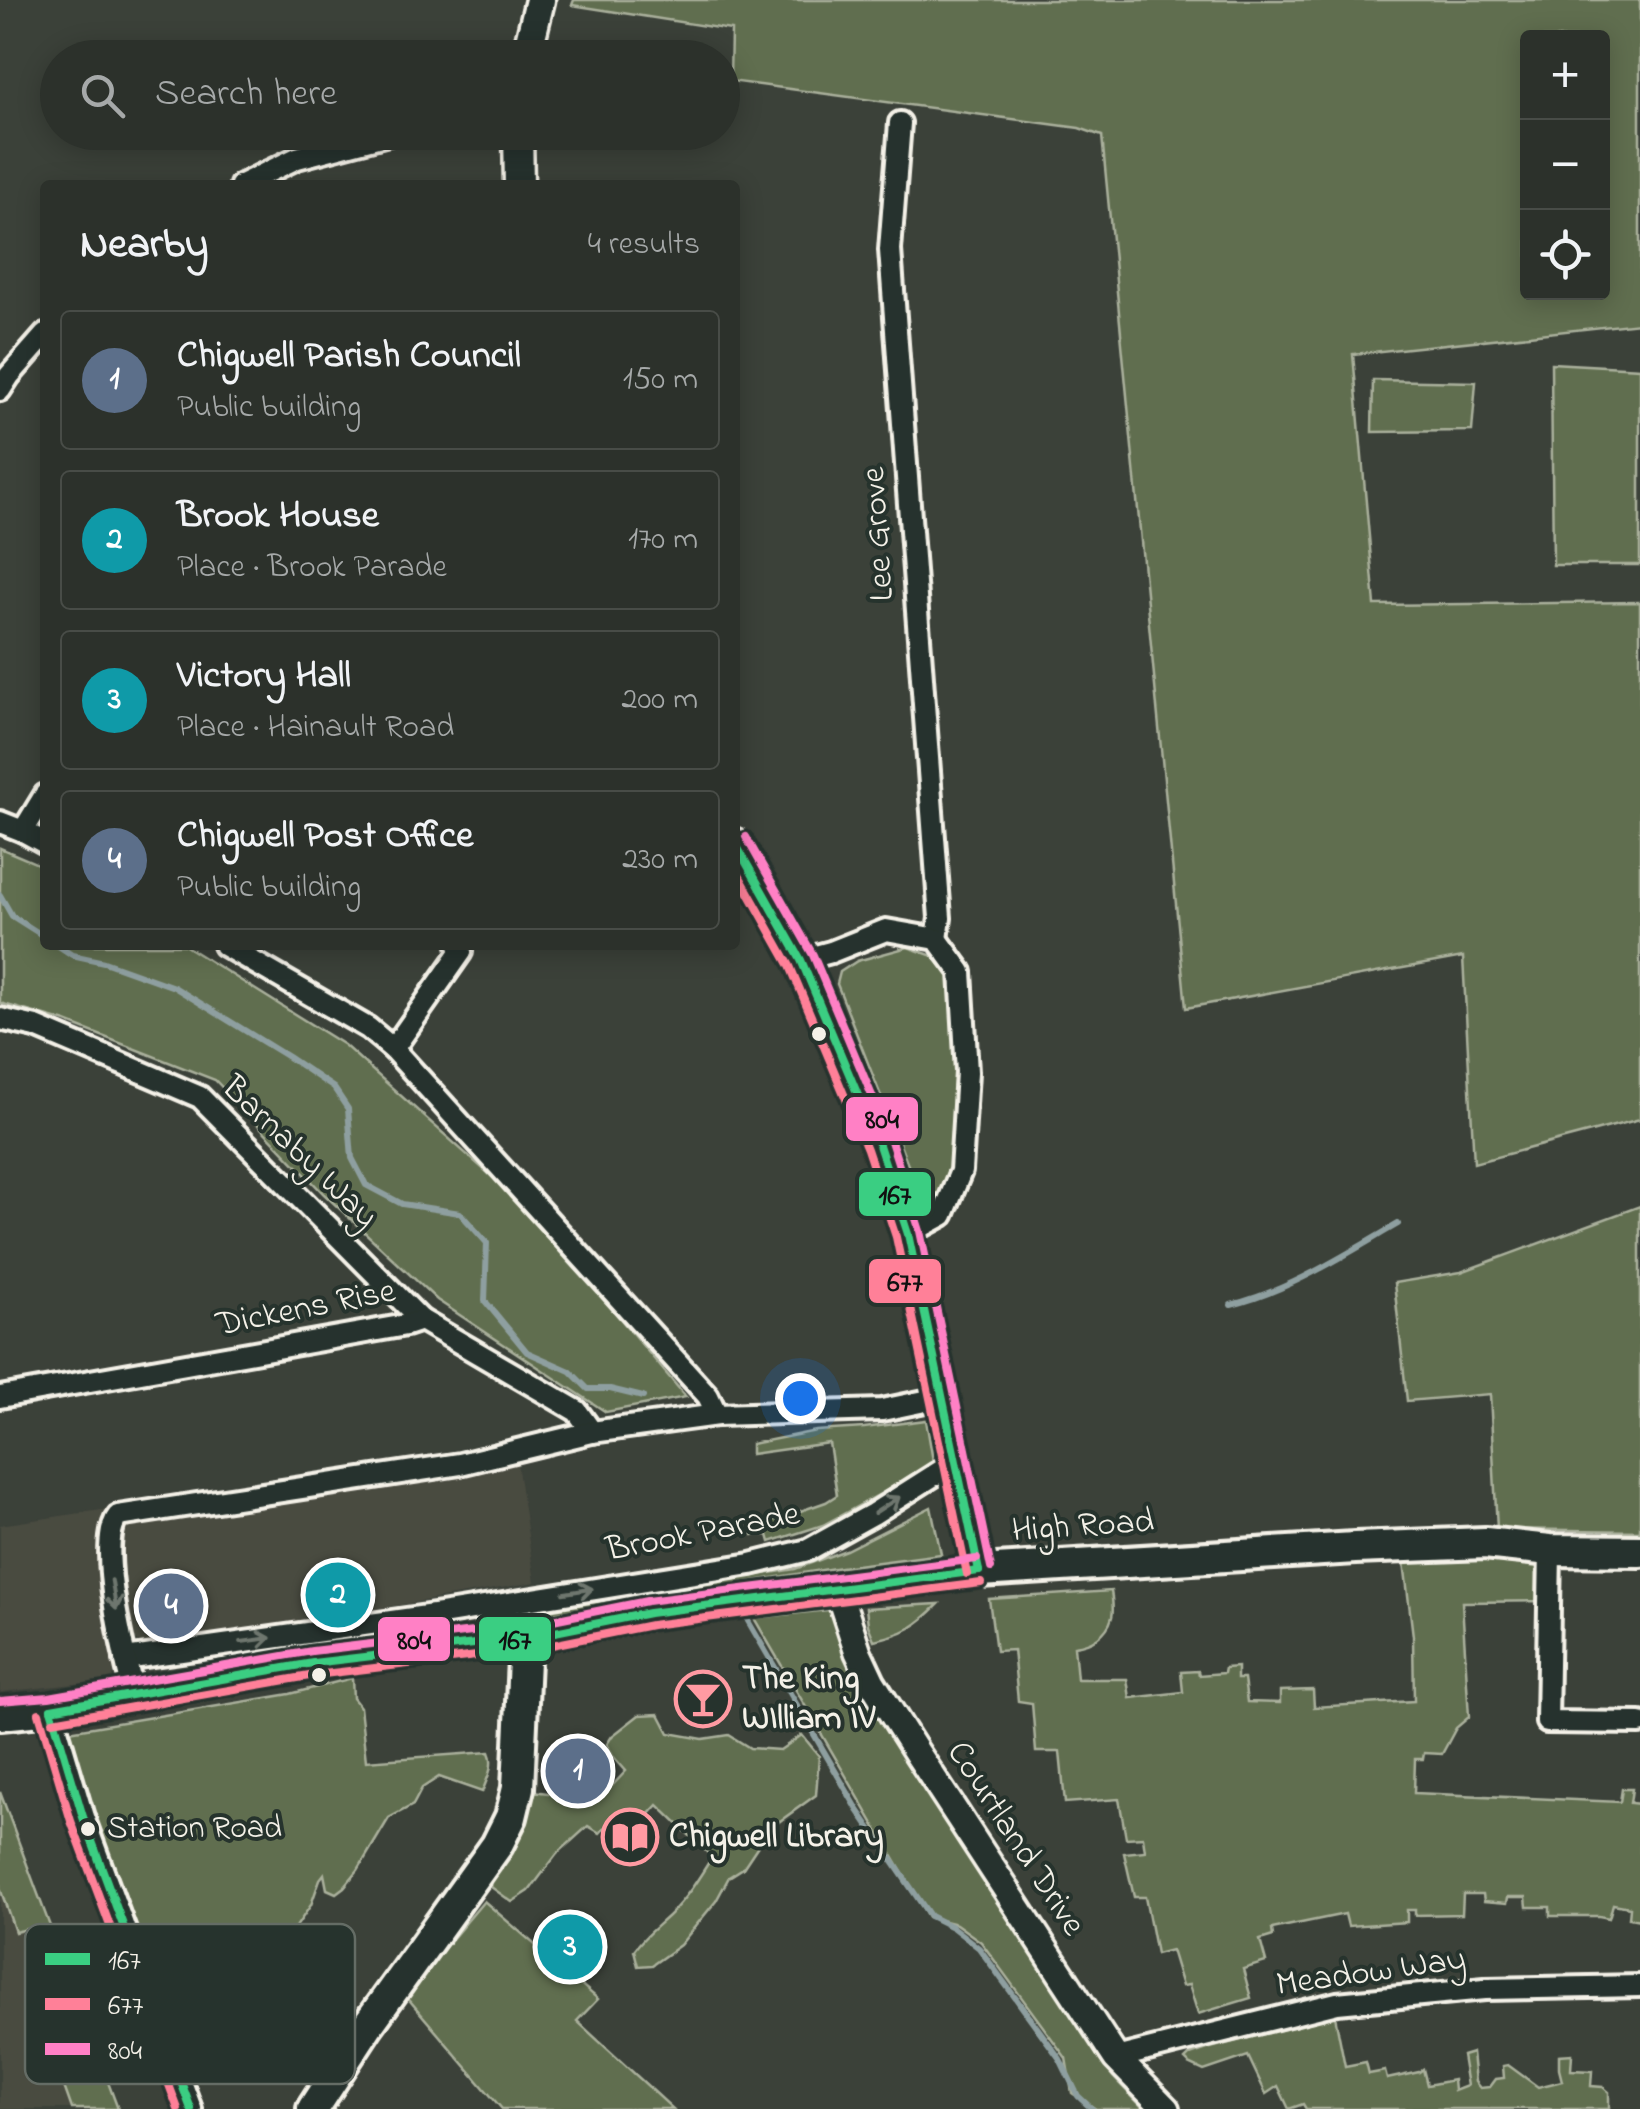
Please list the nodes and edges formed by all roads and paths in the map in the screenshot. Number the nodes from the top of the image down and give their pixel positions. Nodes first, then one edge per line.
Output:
1 (540, 0) edge
2 (530, 40) edge
3 (900, 123) dead end
4 (327, 150) edge
5 (518, 150) edge
6 (252, 180) edge
7 (519, 180) edge
8 (40, 341) edge
9 (0, 390) edge
10 (40, 803) edge
11 (0, 822) edge
12 (23, 831) junction
13 (40, 841) edge
14 (740, 853) edge
15 (937, 939) junction
16 (233, 950) edge
17 (461, 950) edge
18 (801, 960) junction
19 (0, 1019) edge
20 (394, 1048) junction
21 (908, 1234) junction
22 (421, 1320) junction
23 (944, 1397) junction
24 (0, 1398) edge
25 (718, 1415) junction
26 (592, 1432) junction
27 (958, 1460) junction
28 (1550, 1550) junction
29 (1640, 1551) edge
30 (980, 1571) junction
31 (837, 1588) junction
32 (441, 1614) junction
33 (525, 1638) junction
34 (448, 1645) junction
35 (125, 1659) junction
36 (134, 1694) junction
37 (51, 1709) junction
38 (0, 1714) edge
39 (1640, 1723) edge
40 (123, 1924) edge
41 (1640, 1986) edge
42 (355, 2044) edge
43 (1116, 2058) junction
44 (182, 2084) edge
45 (329, 2084) edge
46 (191, 2109) edge
47 (313, 2109) edge
48 (1166, 2109) edge

1 - 2 main road
3 - 15 street, Lee Grove
4 - 6 street
5 - 7 main road
8 - 9 street
10 - 12 street
11 - 12 street
12 - 13 street
14 - 18 main road
15 - 18 street
15 - 21 street
16 - 20 street
17 - 20 street
18 - 21 main road
19 - 22 street, Barnaby Way
20 - 25 street
21 - 23 main road
22 - 24 street, Dickens Rise
22 - 26 street, Dickens Rise
23 - 25 street
23 - 27 main road
25 - 26 street
26 -> 35 street
27 - 30 main road
32 -> 27 street, Brook Parade
28 - 29 main road, High Road
28 - 30 main road, High Road
28 - 39 street
30 - 31 main road, High Road
31 - 33 main road, High Road
31 - 43 street, Courtland Drive
32 - 34 street
35 -> 32 street, Brook Parade
33 - 34 main road, High Road
33 - 42 main road
34 - 36 main road, High Road
35 - 36 street
36 - 37 main road, High Road
37 - 38 main road, High Road
37 - 40 street
41 - 43 street, Meadow Way
43 - 48 street, Courtland Drive
44 - 46 street
45 - 47 main road

